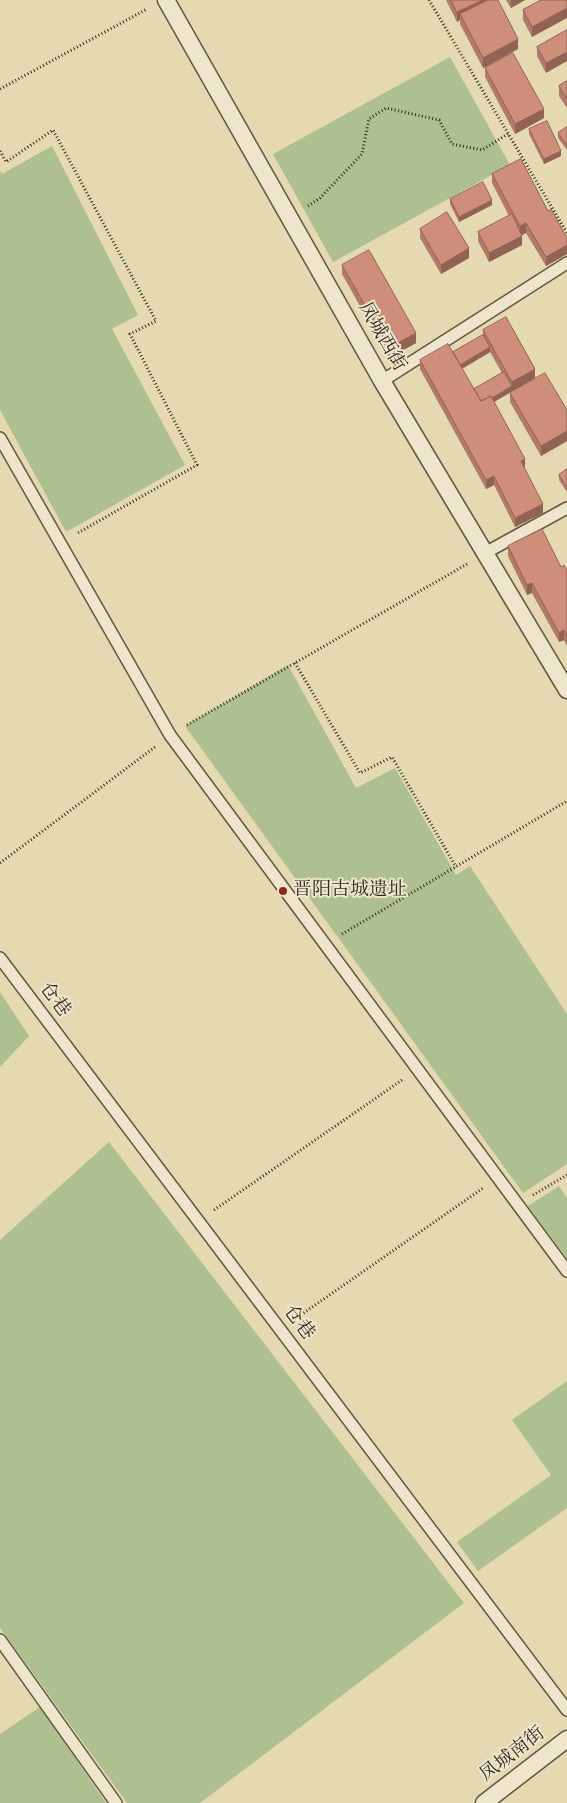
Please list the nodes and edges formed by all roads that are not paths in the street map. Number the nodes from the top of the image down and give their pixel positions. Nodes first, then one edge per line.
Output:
1 (161, 2) edge
2 (567, 263) edge
3 (382, 381) junction
4 (0, 438) edge
5 (567, 508) edge
6 (485, 553) junction
7 (567, 690) edge
8 (0, 958) edge
9 (567, 1271) edge
10 (0, 1640) edge
11 (567, 1710) edge
12 (567, 1739) edge
13 (116, 1803) edge
14 (484, 1803) edge

1 - 3 street, 凤城西街
2 - 3 lane
3 - 6 street, 凤城西街
4 - 9 lane
5 - 6 lane
6 - 7 street, 凤城西街
8 - 11 lane, 仓巷
10 - 13 lane
12 - 14 street, 凤城南街

